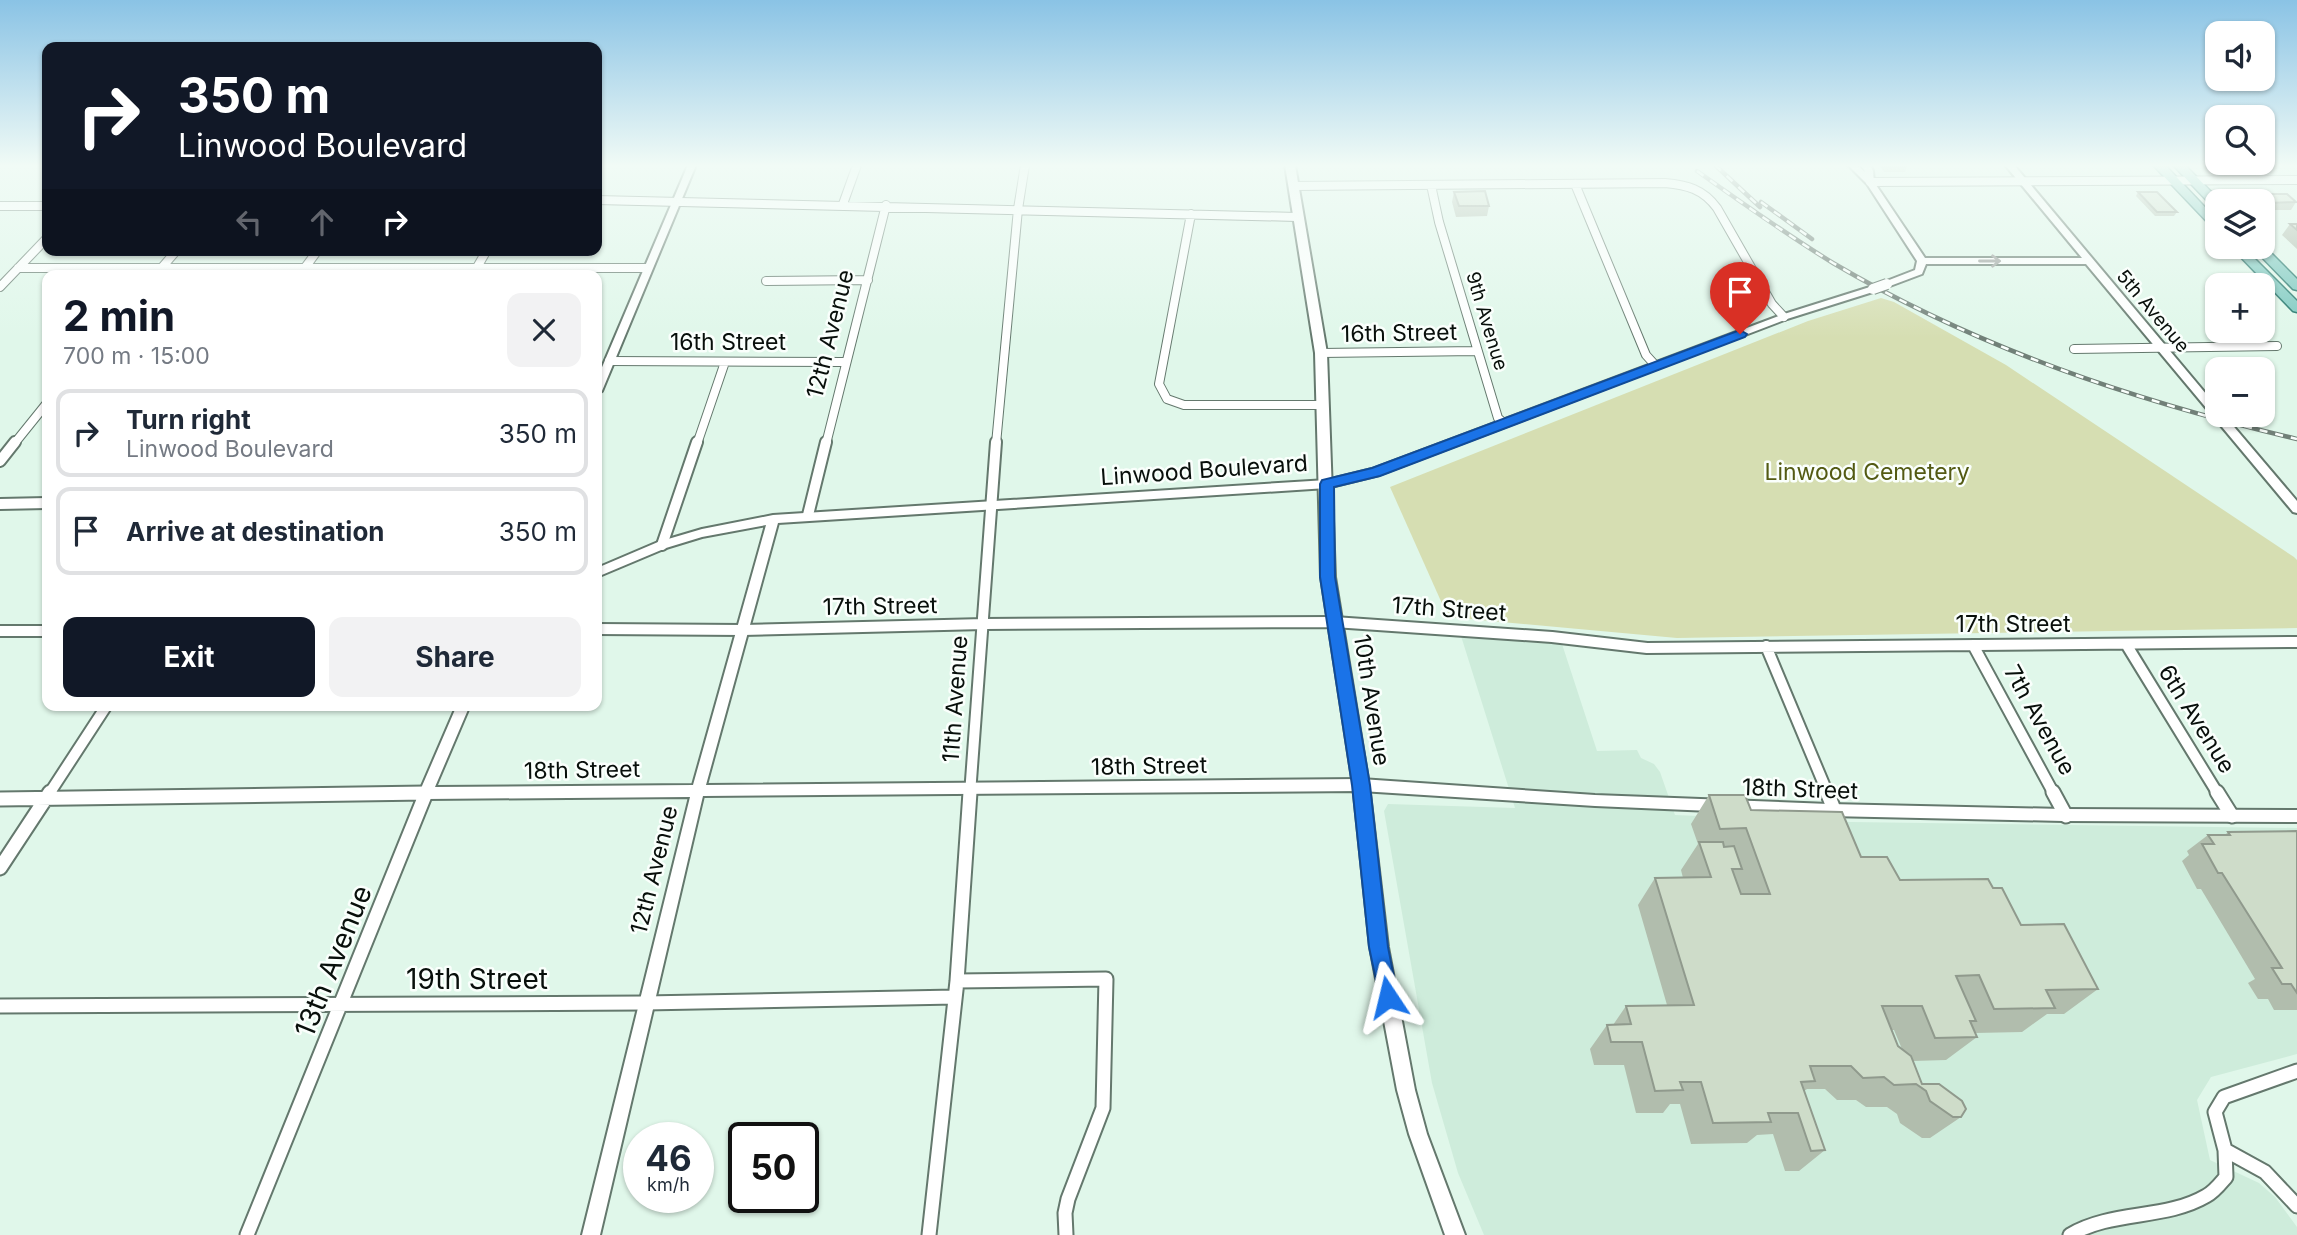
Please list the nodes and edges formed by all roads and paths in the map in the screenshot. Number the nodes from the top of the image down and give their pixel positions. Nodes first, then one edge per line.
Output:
1 (668, 223) edge
2 (882, 223) edge
3 (1017, 223) edge
4 (1189, 223) edge
5 (1298, 223) edge
6 (1441, 223) edge
7 (1591, 223) edge
8 (1725, 223) edge
9 (1897, 223) edge
10 (2056, 223) edge
11 (42, 243) edge
12 (172, 256) edge
13 (483, 256) edge
14 (2249, 259) edge
15 (2270, 259) edge
16 (1922, 261) junction
17 (2088, 261) junction
18 (18, 268) junction
19 (649, 268) junction
20 (476, 269) junction
21 (88, 270) edge
22 (160, 270) edge
23 (418, 270) edge
24 (1914, 275) joint
25 (868, 280) junction
26 (766, 281) dead end
27 (2297, 286) edge
28 (0, 287) edge
29 (2297, 308) edge
30 (1784, 317) junction
31 (2277, 346) dead end
32 (2161, 347) junction
33 (2074, 349) dead end
34 (1477, 351) junction
35 (1321, 353) junction
36 (609, 361) junction
37 (725, 362) junction
38 (846, 362) junction
39 (1656, 366) junction
40 (602, 378) edge
41 (2205, 399) edge
42 (1324, 405) junction
43 (42, 409) edge
44 (1504, 423) junction
45 (2229, 427) edge
46 (0, 461) edge
47 (1327, 484) junction
48 (0, 503) edge
49 (42, 503) edge
50 (990, 507) junction
51 (2297, 509) edge
52 (808, 515) junction
53 (773, 519) junction
54 (662, 545) junction
55 (602, 571) edge
56 (1334, 622) junction
57 (984, 624) junction
58 (42, 629) edge
59 (602, 629) edge
60 (0, 631) edge
61 (743, 631) junction
62 (2297, 642) edge
63 (2126, 644) junction
64 (1973, 645) junction
65 (1766, 646) junction
66 (103, 711) edge
67 (461, 711) edge
68 (1361, 785) junction
69 (971, 789) junction
70 (698, 790) junction
71 (426, 793) junction
72 (44, 799) junction
73 (0, 800) edge
74 (1835, 812) junction
75 (2066, 816) junction
76 (2232, 816) junction
77 (2297, 816) edge
78 (0, 868) edge
79 (957, 981) junction
80 (955, 997) junction
81 (645, 1003) junction
82 (342, 1004) junction
83 (0, 1006) edge
84 (2297, 1071) edge
85 (2225, 1150) junction
86 (2297, 1206) edge
87 (247, 1235) edge
88 (591, 1235) edge
89 (929, 1235) edge
90 (1066, 1235) edge
91 (1455, 1235) edge
92 (2070, 1235) edge

1 - 19 street
2 - 25 street, 12th Avenue
3 - 50 street, 11th Avenue
4 - 42 street
5 - 35 main road, 10th Avenue
6 - 34 street, 9th Avenue
7 - 39 street
8 - 30 street
9 - 16 street
10 - 17 street, 5th Avenue
11 - 18 street
12 - 22 street
13 - 20 street
14 - 29 main road
15 - 27 main road
16 -> 17 street
16 - 24 street
17 - 32 street, 5th Avenue
18 - 21 street
18 - 28 street
19 - 20 street
19 - 36 street
20 - 23 street
24 - 30 street, Linwood Boulevard, bridge
25 - 26 street
25 - 38 street, 12th Avenue
30 - 39 street, Linwood Boulevard
31 - 32 street
32 - 33 street
32 - 41 street, 5th Avenue
34 - 35 street, 16th Street
34 - 44 street, 9th Avenue
35 - 42 main road, 10th Avenue
36 - 37 street, 16th Street
36 - 40 street
37 - 38 street, 16th Street
37 - 54 street
38 - 52 street, 12th Avenue
39 - 44 street, Linwood Boulevard
42 - 47 main road, 10th Avenue
43 - 46 street
44 - 47 street, Linwood Boulevard
45 - 51 street, 5th Avenue
47 - 50 street, Linwood Boulevard
47 - 56 main road, 10th Avenue
48 - 49 street
50 - 52 street, Linwood Boulevard
50 - 57 street, 11th Avenue
52 - 53 street, Linwood Boulevard
53 - 54 street, Linwood Boulevard
53 - 61 street, 12th Avenue
54 - 55 street, Linwood Boulevard
56 - 57 street, 17th Street
56 - 65 street, 17th Street
56 - 68 main road, 10th Avenue
57 - 61 street, 17th Street
57 - 69 street, 11th Avenue
58 - 60 street
59 - 61 street, 17th Street
61 - 70 street, 12th Avenue
62 - 63 street, 17th Street
63 - 64 street, 17th Street
63 - 76 street, 6th Avenue
64 - 65 street, 17th Street
64 - 75 street, 7th Avenue
65 - 74 street
66 - 72 street
67 - 71 street, 13th Avenue
68 - 69 street, 18th Street
68 - 74 street, 18th Street
68 - 91 main road, 10th Avenue
69 - 70 street, 18th Street
69 - 79 street, 11th Avenue
70 - 71 street, 18th Street
70 - 81 street, 12th Avenue
71 - 72 street, 18th Street
71 - 82 street, 13th Avenue
72 - 73 street, 18th Street
72 - 78 street
74 - 75 street, 18th Street
75 - 76 street, 18th Street
76 - 77 street, 18th Street
79 - 80 street, 11th Avenue
79 - 90 street
80 - 81 street, 19th Street
80 - 89 street, 11th Avenue
81 - 82 street, 19th Street
81 - 88 street, 12th Avenue
82 - 83 street, 19th Street
82 - 87 street, 13th Avenue
84 - 85 street
85 - 86 street
85 - 92 street

